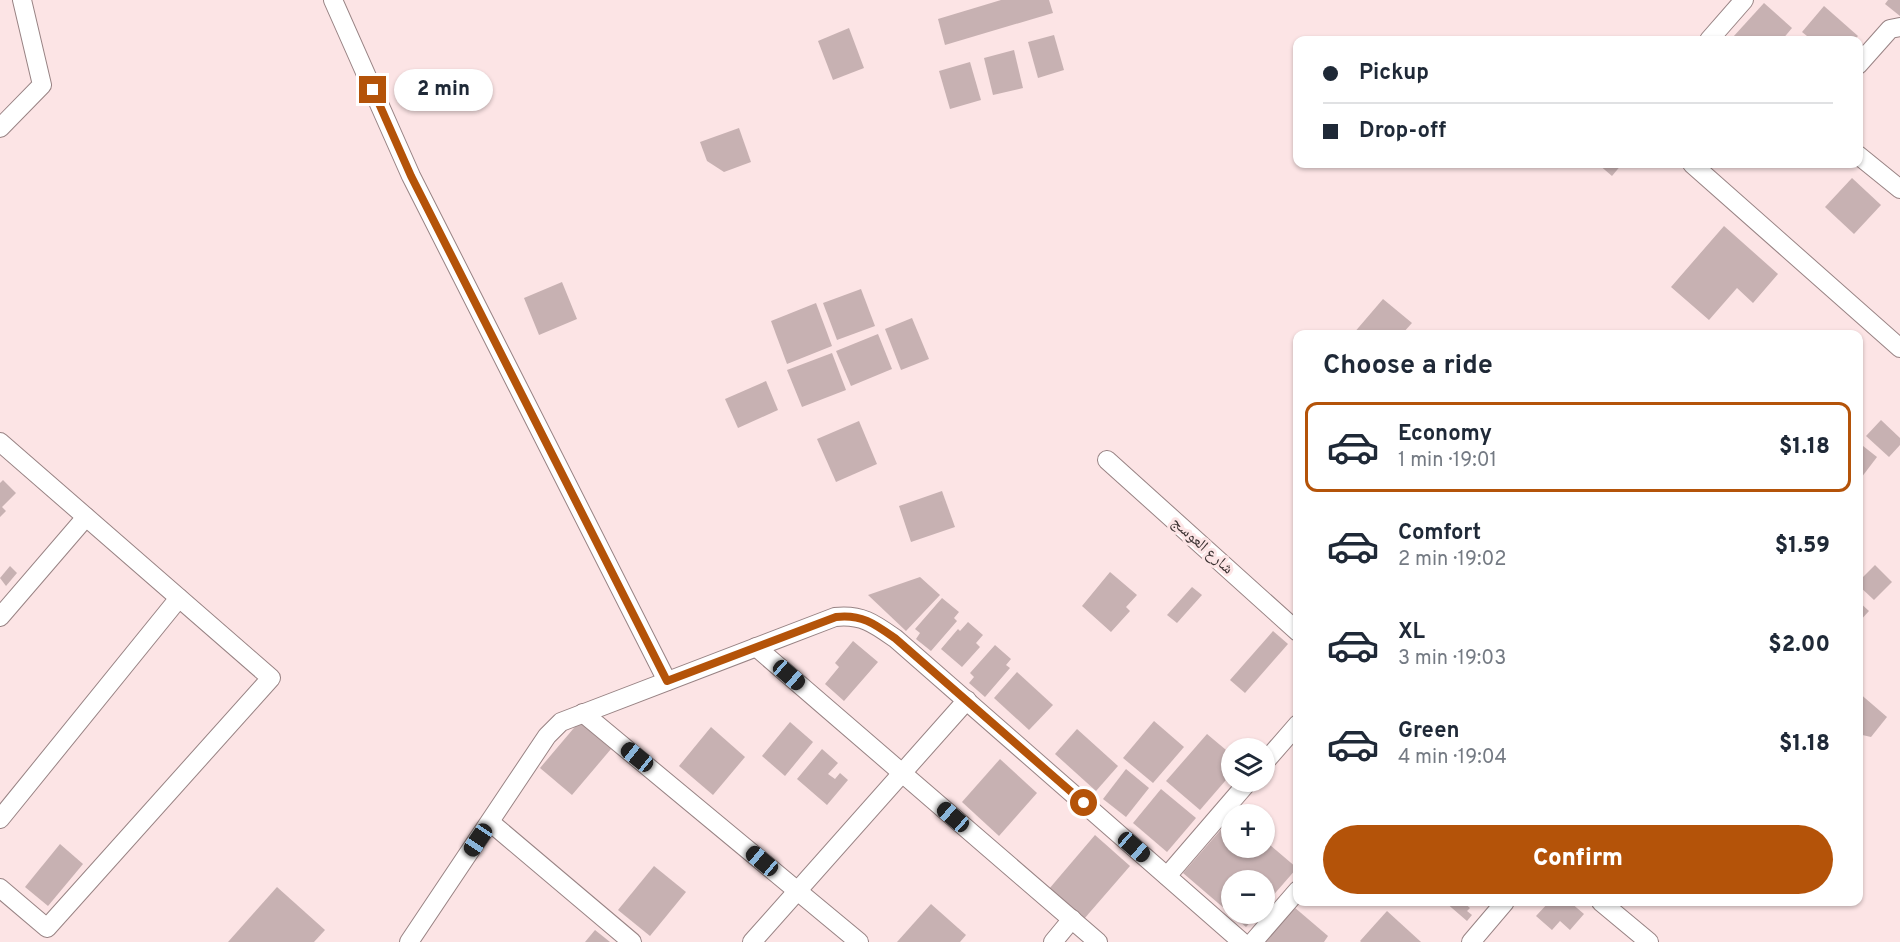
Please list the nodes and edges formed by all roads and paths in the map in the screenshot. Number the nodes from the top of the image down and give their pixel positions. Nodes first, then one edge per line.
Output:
1 (22, 0) edge
2 (333, 0) edge
3 (1744, 0) edge
4 (1900, 27) edge
5 (1712, 36) edge
6 (1863, 59) edge
7 (0, 128) edge
8 (1863, 159) edge
9 (1697, 168) edge
10 (1900, 189) edge
11 (1900, 348) edge
12 (0, 442) edge
13 (1107, 460) dead end
14 (86, 517) junction
15 (179, 598) junction
16 (0, 618) edge
17 (1293, 627) edge
18 (756, 647) junction
19 (667, 681) junction
20 (967, 700) junction
21 (583, 713) junction
22 (1293, 730) edge
23 (1275, 750) edge
24 (902, 773) junction
25 (1239, 792) edge
26 (0, 819) edge
27 (490, 822) junction
28 (1167, 876) junction
29 (0, 888) edge
30 (798, 891) junction
31 (1293, 896) edge
32 (1502, 906) edge
33 (1606, 906) edge
34 (1072, 919) junction
35 (409, 942) edge
36 (632, 942) edge
37 (752, 942) edge
38 (860, 942) edge
39 (1053, 942) edge
40 (1098, 942) edge
41 (1242, 942) edge
42 (1253, 942) edge
43 (1471, 942) edge
44 (1648, 942) edge

1 - 7 street
2 - 19 street
3 - 5 street
4 - 6 street
8 - 10 street
9 - 11 street
12 - 14 street
13 - 17 street, شارع العوسج
14 - 15 street
14 - 16 street
15 - 26 street
15 - 29 street
18 - 19 street
18 - 20 street
18 - 24 street
19 - 21 street
20 - 24 street
20 - 28 street
21 - 27 street
21 - 30 street
22 - 23 street
24 - 30 street
24 - 34 street
25 - 28 street
27 - 35 street
27 - 36 street
28 - 41 street
30 - 37 street
30 - 38 street
31 - 42 street
32 - 43 street
33 - 44 street
34 - 39 street
34 - 40 street

